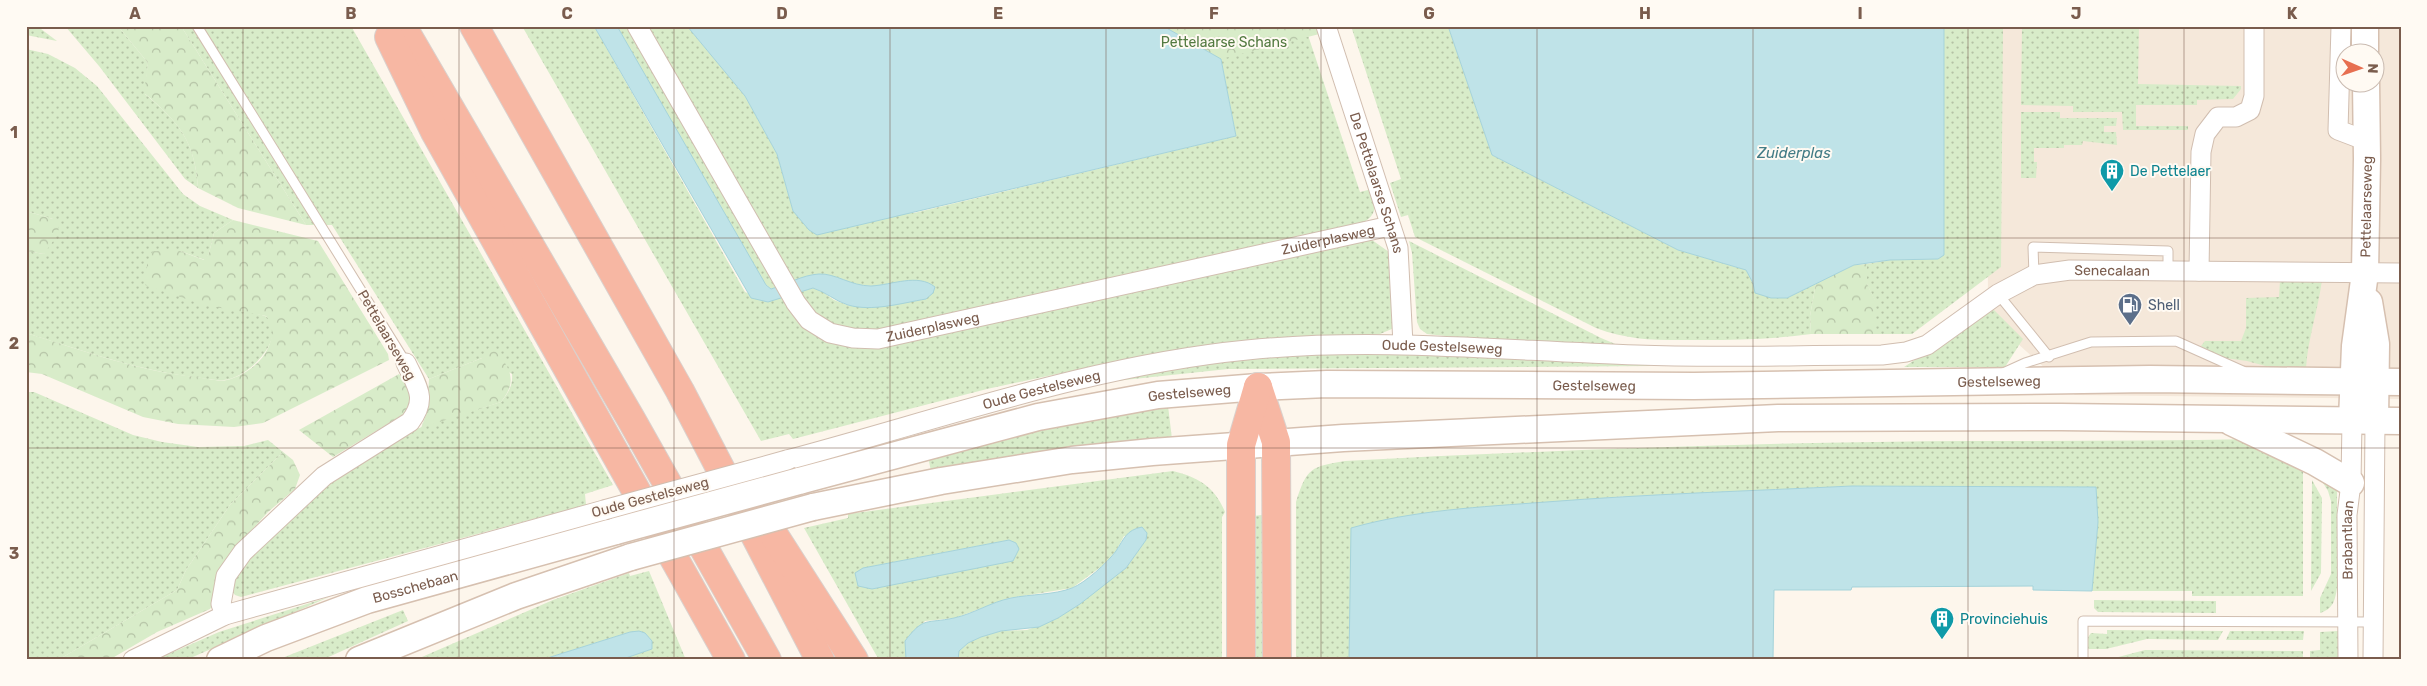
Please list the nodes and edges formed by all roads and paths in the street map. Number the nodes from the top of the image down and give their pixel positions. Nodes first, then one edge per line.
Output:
1 (197, 26) edge
2 (384, 26) edge
3 (402, 26) edge
4 (474, 26) edge
5 (637, 26) edge
6 (1326, 26) edge
7 (2254, 26) edge
8 (2341, 26) edge
9 (2365, 26) edge
10 (2365, 42) edge
11 (2366, 92) edge
12 (2367, 141) junction
13 (1390, 226) junction
14 (2168, 270) junction
15 (2199, 271) junction
16 (2365, 273) junction
17 (2401, 273) edge
18 (2034, 275) junction
19 (1998, 294) junction
20 (1403, 344) junction
21 (1882, 355) joint
22 (2049, 357) junction
23 (406, 363) joint
24 (2264, 380) junction
25 (2377, 381) edge
26 (1984, 382) junction
27 (1258, 387) junction
28 (680, 391) junction
29 (2223, 418) junction
30 (2364, 421) junction
31 (2401, 421) edge
32 (1276, 442) junction
33 (1241, 445) junction
34 (793, 470) junction
35 (2351, 483) junction
36 (610, 520) junction
37 (225, 615) junction
38 (2373, 622) junction
39 (2349, 623) junction
40 (728, 656) edge
41 (133, 660) edge
42 (220, 660) edge
43 (359, 660) edge
44 (766, 660) edge
45 (820, 660) edge
46 (854, 660) edge
47 (1241, 660) edge
48 (1277, 660) edge
49 (2083, 660) edge
50 (2348, 660) edge
51 (2373, 660) edge

1 - 23 lane, Pettelaarseweg
2 - 40 highway
3 - 44 highway
4 - 28 highway
5 - 13 street, Zuiderplasweg
6 - 13 street, De Pettelaarse Schans
7 - 15 street
8 - 12 street, Pettelaarseweg
9 - 10 main road
11 - 12 main road, Pettelaarseweg
12 - 16 main road, Pettelaarseweg
13 - 20 street, De Pettelaarse Schans
14 - 15 street, Senecalaan
14 - 18 street, Senecalaan
14 - 18 lane
15 - 16 street, Senecalaan
16 - 17 street, Senecalaan
16 - 25 main road, Pettelaarseweg
18 - 19 street, Senecalaan
19 - 21 street, Senecalaan
19 - 22 lane
20 - 21 street, Oude Gestelseweg
20 - 34 street, Oude Gestelseweg
22 - 24 lane
22 - 26 lane
23 - 37 street, Pettelaarseweg
24 - 25 main road, Gestelseweg
24 - 26 main road, Gestelseweg
25 - 30 main road, Pettelaarseweg
26 - 27 main road, Gestelseweg
27 - 32 highway
27 - 33 highway
27 - 34 main road, Gestelseweg
28 - 45 highway
28 - 46 highway
29 - 30 main road
29 - 32 main road
29 - 35 main road
30 - 31 main road
30 - 35 street, Brabantlaan
30 - 38 street, Brabantlaan
32 - 33 main road
32 - 48 highway
33 - 43 main road, bridge
33 - 47 highway
34 - 36 main road, Gestelseweg, bridge
35 - 39 street, Brabantlaan
36 - 37 street, Oude Gestelseweg
36 - 42 main road, Bosschebaan
37 - 41 street
38 - 39 lane
38 - 51 street, Brabantlaan
39 - 49 lane
39 - 50 street, Brabantlaan

